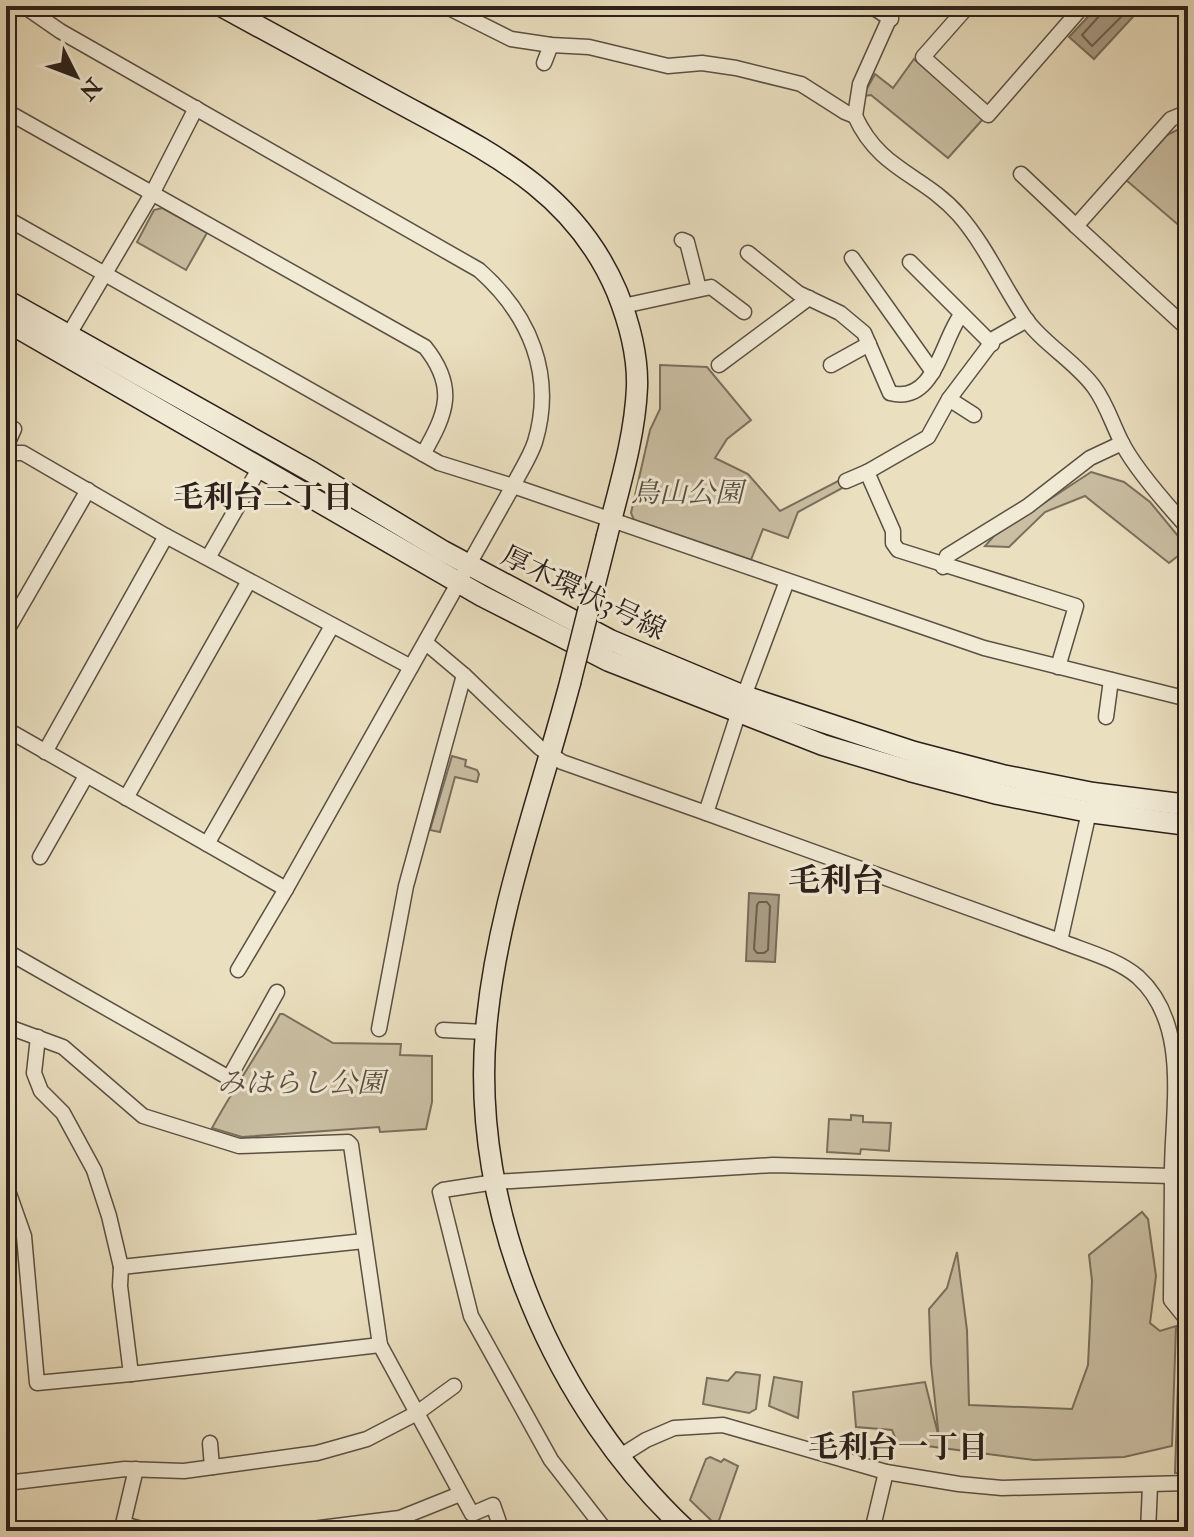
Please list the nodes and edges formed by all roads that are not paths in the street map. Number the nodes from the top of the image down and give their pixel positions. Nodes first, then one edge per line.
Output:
1 (24, 6) edge
2 (221, 6) edge
3 (445, 6) edge
4 (871, 6) edge
5 (968, 6) edge
6 (1083, 6) edge
7 (252, 13) edge
8 (893, 13) edge
9 (551, 45) junction
10 (544, 63) dead end
11 (196, 108) junction
12 (6, 111) edge
13 (1188, 112) edge
14 (855, 116) junction
15 (1021, 174) dead end
16 (153, 192) junction
17 (6, 218) edge
18 (1076, 226) junction
19 (682, 240) dead end
20 (748, 253) dead end
21 (852, 258) dead end
22 (910, 262) dead end
23 (105, 275) junction
24 (699, 289) junction
25 (809, 298) junction
26 (6, 300) edge
27 (623, 306) junction
28 (744, 312) dead end
29 (961, 315) junction
30 (1027, 320) junction
31 (6, 321) edge
32 (1188, 329) edge
33 (64, 344) junction
34 (869, 344) junction
35 (992, 344) junction
36 (719, 365) dead end
37 (831, 365) dead end
38 (933, 372) junction
39 (949, 399) junction
40 (974, 415) dead end
41 (14, 429) dead end
42 (1122, 443) junction
43 (6, 447) edge
44 (6, 453) edge
45 (423, 454) junction
46 (259, 469) junction
47 (867, 472) junction
48 (846, 481) dead end
49 (513, 486) junction
50 (88, 490) junction
51 (609, 528) junction
52 (1188, 528) edge
53 (166, 536) junction
54 (208, 558) junction
55 (943, 567) junction
56 (463, 573) junction
57 (249, 581) junction
58 (787, 581) junction
59 (332, 626) junction
60 (6, 632) edge
61 (426, 643) junction
62 (411, 667) junction
63 (1058, 667) junction
64 (464, 675) junction
65 (1111, 680) junction
66 (1188, 699) edge
67 (742, 705) junction
68 (1106, 717) dead end
69 (6, 729) edge
70 (45, 752) junction
71 (551, 755) junction
72 (86, 776) junction
73 (126, 798) junction
74 (1188, 805) edge
75 (1089, 812) junction
76 (706, 813) junction
77 (1188, 825) edge
78 (207, 844) junction
79 (40, 857) dead end
80 (286, 889) junction
81 (1060, 941) junction
82 (6, 951) edge
83 (238, 970) dead end
84 (277, 992) dead end
85 (6, 1026) edge
86 (379, 1029) dead end
87 (443, 1030) dead end
88 (485, 1032) junction
89 (38, 1037) junction
90 (1182, 1109) edge
91 (1172, 1181) junction
92 (495, 1182) junction
93 (6, 1185) edge
94 (1188, 1186) edge
95 (364, 1241) junction
96 (1171, 1261) junction
97 (1188, 1261) edge
98 (121, 1267) junction
99 (1188, 1321) edge
100 (380, 1345) junction
101 (131, 1374) junction
102 (454, 1386) dead end
103 (417, 1413) junction
104 (210, 1443) dead end
105 (619, 1457) junction
106 (212, 1467) junction
107 (136, 1469) junction
108 (886, 1472) junction
109 (6, 1483) edge
110 (1188, 1483) edge
111 (1150, 1486) junction
112 (460, 1494) junction
113 (600, 1529) edge
114 (149, 1531) edge
115 (296, 1531) edge
116 (502, 1531) edge
117 (687, 1531) edge
118 (872, 1531) edge
119 (1148, 1531) edge

1 - 11 street
2 - 7 street
3 - 9 street
4 - 8 street
5 - 6 street
7 - 27 street
8 - 14 street
9 - 10 street
9 - 14 street
11 - 16 street
11 - 49 street
12 - 16 street
13 - 18 street
14 - 30 street
15 - 18 street
16 - 23 street
16 - 45 street
17 - 23 street
18 - 32 street
19 - 24 street
20 - 25 street
21 - 38 street
22 - 29 street
23 - 33 street
23 - 45 street
24 - 27 street
24 - 28 street
25 - 34 street
25 - 36 street
26 - 33 street, 厚木環状3号線
27 - 51 street
29 - 35 street
29 - 38 street
30 - 35 street
30 - 42 street
31 - 33 street, 厚木環状3号線
33 - 46 street, 厚木環状3号線
33 - 56 street, 厚木環状3号線
34 - 37 street
34 - 38 street
35 - 39 street
39 - 40 street
39 - 47 street
41 - 43 street
42 - 52 street
42 - 55 street
44 - 50 street
45 - 49 street
46 - 54 street
46 - 56 street, 厚木環状3号線
47 - 48 street
47 - 55 street
49 - 51 street
49 - 56 street
50 - 53 street
50 - 60 street
51 - 58 street
51 - 71 street, bridge
53 - 54 street
53 - 70 street
54 - 57 street
55 - 63 street
56 - 61 street
56 - 67 street, 厚木環状3号線
57 - 59 street
57 - 73 street
58 - 63 street
58 - 67 street
59 - 62 street
59 - 78 street
61 - 62 street
61 - 64 street
62 - 80 street
63 - 65 street
64 - 71 street
64 - 86 street
65 - 66 street
65 - 68 street
67 - 74 street, 厚木環状3号線
67 - 75 street, 厚木環状3号線
67 - 76 street
69 - 70 street
70 - 72 street
71 - 76 street
71 - 88 street
72 - 73 street
72 - 79 street
73 - 78 street
75 - 77 street, 厚木環状3号線
75 - 81 street
76 - 81 street
78 - 80 street
80 - 83 street
81 - 90 street
82 - 84 street
85 - 89 street
87 - 88 street
88 - 92 street
89 - 95 street
89 - 98 street
90 - 91 street
91 - 92 street
91 - 94 street
91 - 96 street
92 - 105 street
92 - 113 street
93 - 101 street
95 - 98 street
95 - 100 street
96 - 97 street
96 - 99 street
98 - 101 street
100 - 101 street
100 - 103 street
102 - 103 street
103 - 106 street
103 - 112 street
104 - 106 street
105 - 108 street
105 - 117 street
106 - 107 street
107 - 109 street
107 - 114 street
108 - 111 street
108 - 118 street
110 - 111 street
111 - 119 street
112 - 115 street
112 - 116 street

